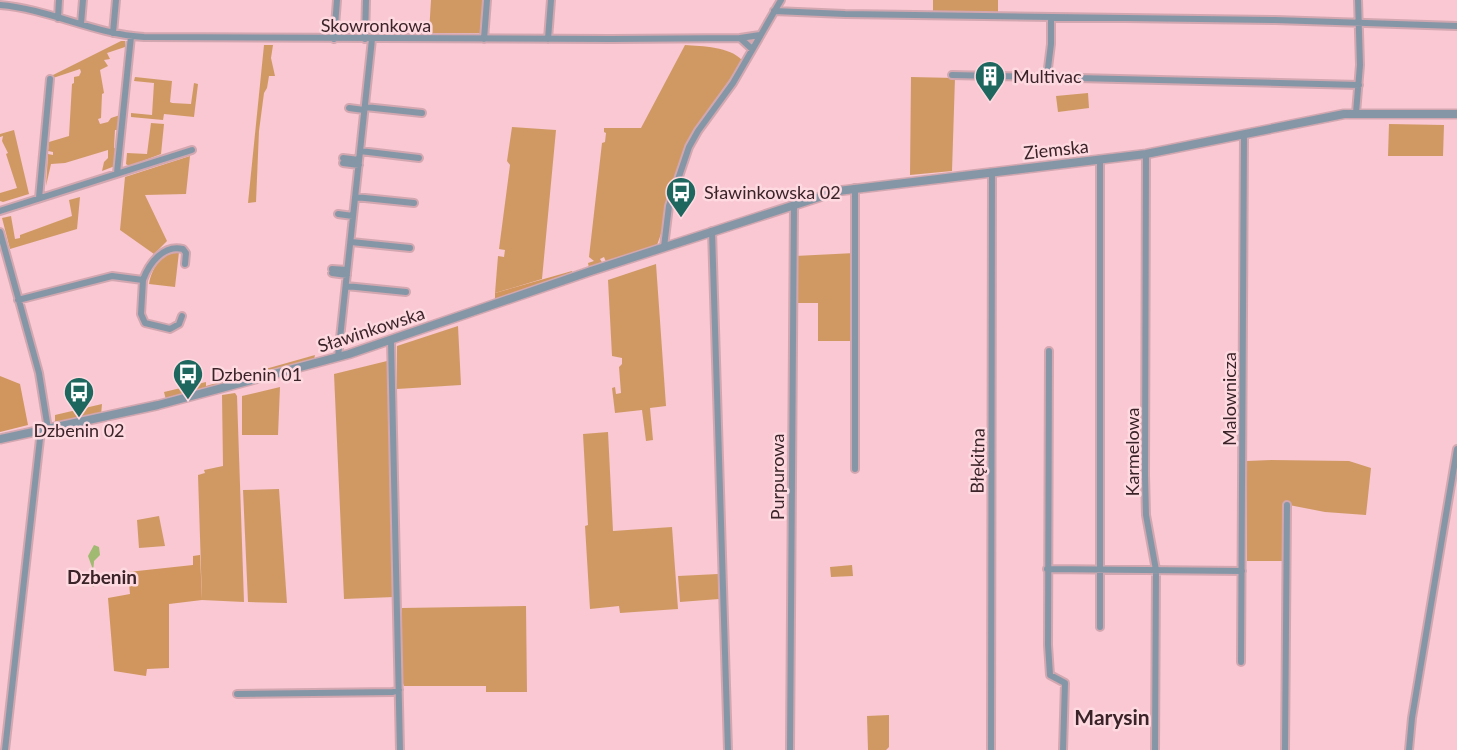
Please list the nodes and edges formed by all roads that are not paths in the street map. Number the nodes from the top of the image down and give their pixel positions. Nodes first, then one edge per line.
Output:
1 (59, 0) edge
2 (83, 0) edge
3 (116, 0) edge
4 (337, 0) edge
5 (366, 0) edge
6 (487, 0) edge
7 (551, 0) edge
8 (781, 0) edge
9 (1358, 0) edge
10 (0, 5) edge
11 (774, 10) junction
12 (1051, 17) junction
13 (58, 18) junction
14 (1358, 23) junction
15 (81, 24) junction
16 (1457, 26) edge
17 (113, 33) junction
18 (760, 35) junction
19 (131, 36) junction
20 (740, 38) junction
21 (334, 39) junction
22 (368, 39) junction
23 (484, 39) junction
24 (548, 39) junction
25 (752, 49) junction
26 (952, 75) dead end
27 (1047, 76) junction
28 (51, 79) dead end
29 (1359, 85) junction
30 (349, 108) dead end
31 (365, 108) junction
32 (422, 113) dead end
33 (1356, 113) junction
34 (1457, 114) edge
35 (1244, 135) junction
36 (192, 150) dead end
37 (360, 151) junction
38 (1146, 154) junction
39 (419, 158) dead end
40 (1100, 159) junction
41 (343, 161) dead end
42 (359, 162) junction
43 (992, 172) junction
44 (117, 173) junction
45 (855, 188) junction
46 (355, 197) junction
47 (39, 198) junction
48 (414, 203) dead end
49 (794, 204) junction
50 (0, 211) edge
51 (338, 216) dead end
52 (353, 218) junction
53 (712, 231) junction
54 (0, 232) edge
55 (351, 242) junction
56 (664, 247) junction
57 (410, 248) dead end
58 (185, 264) dead end
59 (332, 271) dead end
60 (347, 272) junction
61 (143, 280) junction
62 (346, 286) junction
63 (406, 292) dead end
64 (18, 300) junction
65 (182, 316) dead end
66 (391, 341) junction
67 (1049, 351) dead end
68 (338, 357) junction
69 (44, 430) junction
70 (0, 439) edge
71 (1457, 449) edge
72 (855, 469) dead end
73 (1287, 505) dead end
74 (1047, 569) junction
75 (1100, 569) junction
76 (1156, 570) junction
77 (1242, 571) junction
78 (1100, 627) dead end
79 (1241, 662) dead end
80 (399, 690) junction
81 (237, 694) dead end
82 (5, 750) edge
83 (400, 750) edge
84 (728, 750) edge
85 (790, 750) edge
86 (991, 750) edge
87 (1063, 750) edge
88 (1155, 750) edge
89 (1285, 750) edge
90 (1409, 750) edge

1 - 13 street
2 - 15 street
3 - 17 street
4 - 21 street
5 - 22 street
6 - 23 street
7 - 24 street
8 - 11 street
9 - 14 street
10 - 13 street, Skowronkowa
11 - 12 street
11 - 18 street
12 - 14 street
12 - 27 street
13 - 15 street, Skowronkowa
14 - 16 street
14 - 29 street
15 - 17 street, Skowronkowa
17 - 19 street, Skowronkowa
18 - 20 street, Skowronkowa
18 - 25 street
19 - 21 street, Skowronkowa
19 - 44 street
20 - 24 street, Skowronkowa
20 - 25 street
21 - 22 street, Skowronkowa
22 - 23 street, Skowronkowa
22 - 31 street
23 - 24 street, Skowronkowa
25 - 56 street
26 - 27 street
27 - 29 street
28 - 47 street
29 - 33 street
30 - 31 street
31 - 32 street
31 - 37 street
33 - 34 street, Ziemska
33 - 35 street, Ziemska
35 - 38 street, Ziemska
35 - 77 street, Malownicza
36 - 44 street
37 - 39 street
37 - 42 street
38 - 40 street, Ziemska
38 - 76 street, Karmelowa
40 - 43 street, Ziemska
40 - 75 street
41 - 42 street
42 - 46 street
43 - 45 street, Ziemska
43 - 86 street, Błękitna
44 - 47 street
45 - 49 street, Ziemska
45 - 72 street
46 - 48 street
46 - 52 street
47 - 50 street
49 - 53 street, Ziemska
49 - 85 street, Purpurowa
51 - 52 street
52 - 55 street
53 - 56 street, Ziemska
53 - 84 street
54 - 64 street
55 - 57 street
55 - 60 street
56 - 66 street, Sławinkowska
58 - 61 street
59 - 60 street
60 - 62 street
61 - 64 street
61 - 65 street
62 - 63 street
62 - 68 street
64 - 69 street
66 - 68 street, Sławinkowska
66 - 80 street
67 - 74 street
68 - 69 street, Sławinkowska
69 - 70 street, Sławinkowska
69 - 82 street
71 - 90 street
73 - 89 street
74 - 75 street
74 - 87 street
75 - 76 street
75 - 78 street
76 - 77 street
76 - 88 street, Karmelowa
77 - 79 street, Malownicza
80 - 81 street
80 - 83 street

